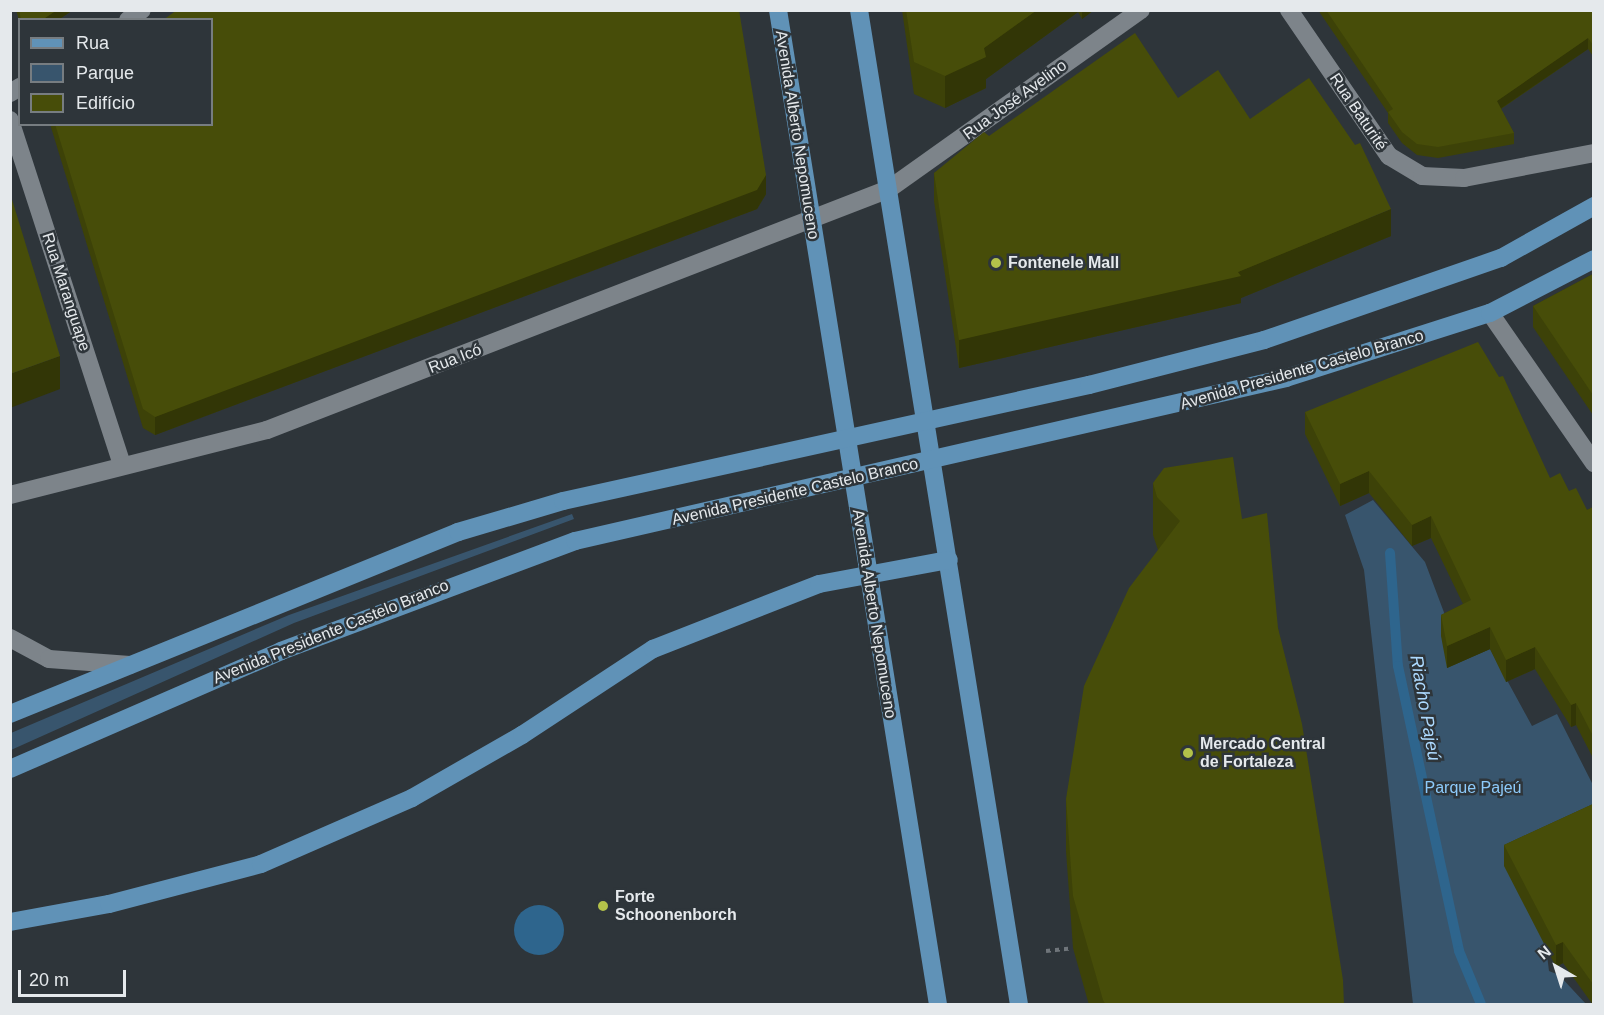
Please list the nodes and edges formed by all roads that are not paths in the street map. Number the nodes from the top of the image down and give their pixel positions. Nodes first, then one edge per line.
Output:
1 (778, 10) edge
2 (859, 10) edge
3 (1141, 10) edge
4 (1289, 10) edge
5 (10, 120) edge
6 (1593, 153) edge
7 (889, 189) junction
8 (1593, 206) edge
9 (809, 221) junction
10 (1593, 259) edge
11 (1490, 313) junction
12 (1593, 463) edge
13 (122, 465) junction
14 (10, 495) edge
15 (949, 560) junction
16 (868, 575) junction
17 (10, 638) edge
18 (130, 665) junction
19 (10, 714) edge
20 (10, 769) edge
21 (10, 922) edge
22 (938, 1005) edge
23 (1019, 1005) edge

1 - 9 main road, Avenida Alberto Nepomuceno
2 - 7 main road
3 - 7 street, Rua José Avelino
4 - 6 street, Rua Baturité
5 - 13 street, Rua Maranguape
7 - 9 street, Rua Icó
7 - 15 main road
8 - 18 main road
9 - 13 street, Rua Icó
9 - 16 main road, Avenida Alberto Nepomuceno
10 - 11 main road, Avenida Presidente Castelo Branco
11 - 12 street
11 - 20 main road, Avenida Presidente Castelo Branco
13 - 14 street, Rua Icó
15 - 16 main road
15 - 23 main road
16 - 21 main road
16 - 22 main road, Avenida Alberto Nepomuceno
17 - 18 street
18 - 19 main road

